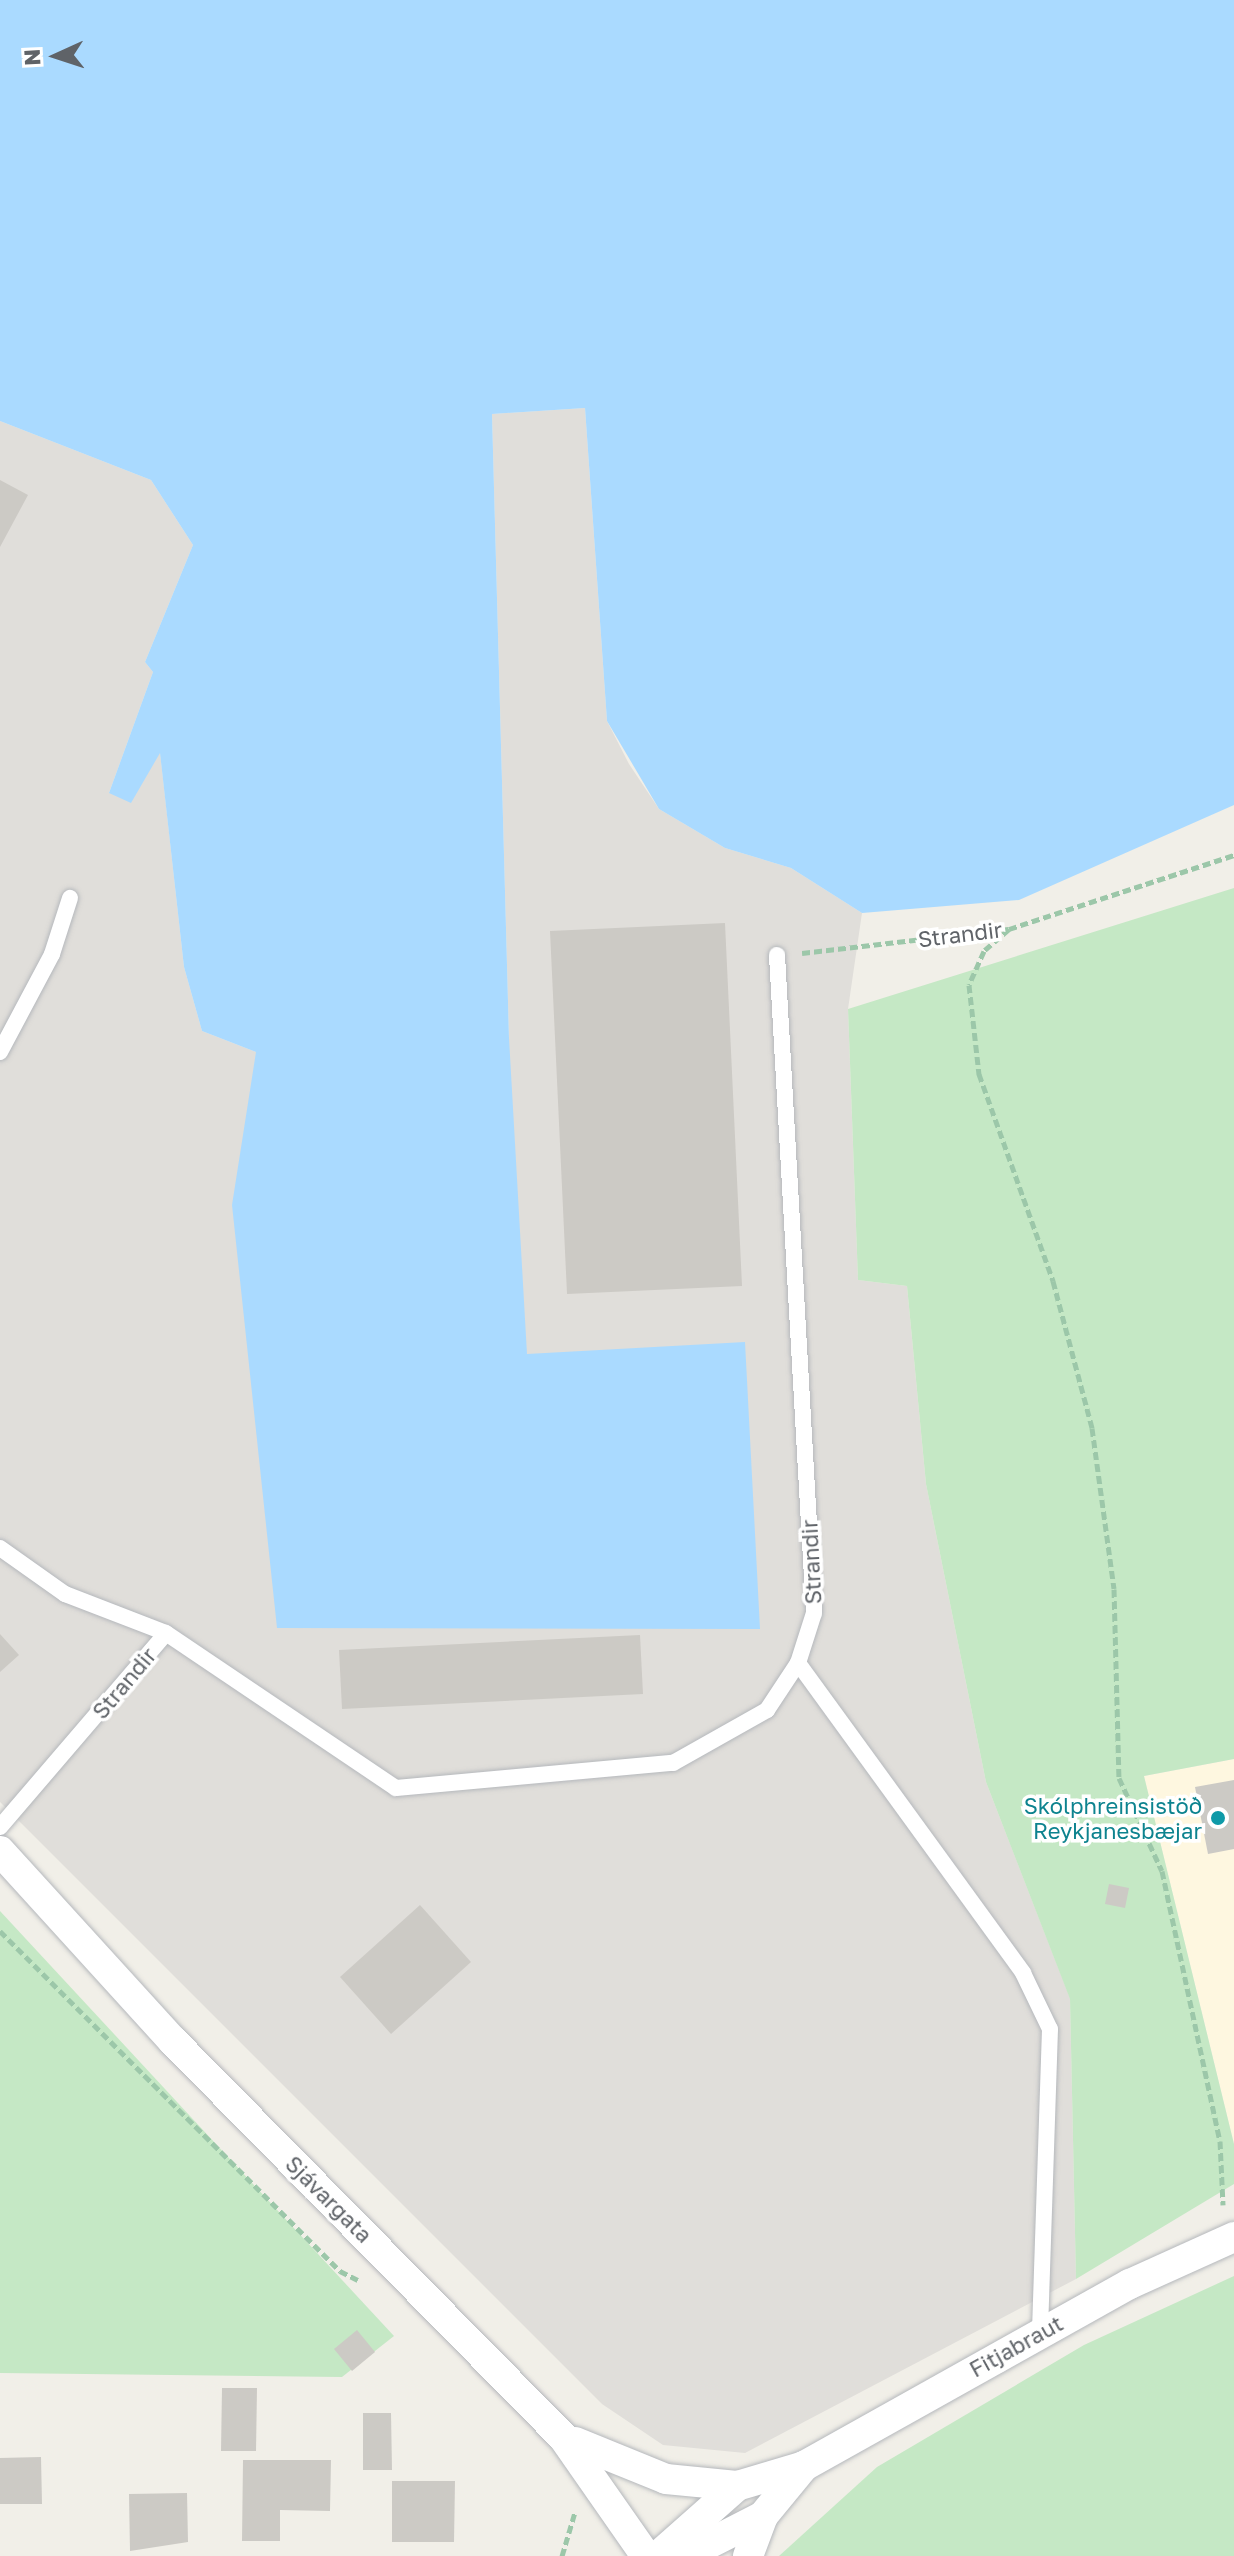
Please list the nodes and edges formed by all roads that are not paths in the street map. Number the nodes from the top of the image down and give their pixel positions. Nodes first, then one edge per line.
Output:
1 (70, 898) dead end
2 (777, 955) road end
3 (0, 1052) edge
4 (0, 1548) edge
5 (166, 1633) junction
6 (798, 1663) junction
7 (0, 1827) edge
8 (0, 1851) edge
9 (1228, 2240) edge
10 (1040, 2332) junction
11 (563, 2437) junction
12 (804, 2466) junction
13 (737, 2486) junction
14 (763, 2516) junction
15 (646, 2556) edge
16 (658, 2556) edge
17 (685, 2556) edge
18 (748, 2556) edge

1 - 3 lane
2 - 6 lane, Strandir
4 - 5 lane
5 - 6 lane, Strandir
5 - 7 lane, Strandir
6 - 10 lane
8 - 11 street, Sjávargata
9 - 10 street, Fitjabraut
10 - 12 street, Fitjabraut
11 - 13 street, Fitjabraut
11 - 15 street, Sjávargata
12 - 13 street, Fitjabraut
12 - 14 street, Fitjabraut
13 - 16 street, Fitjabraut
14 - 17 street, Fitjabraut
14 - 18 street, Fitjabraut

